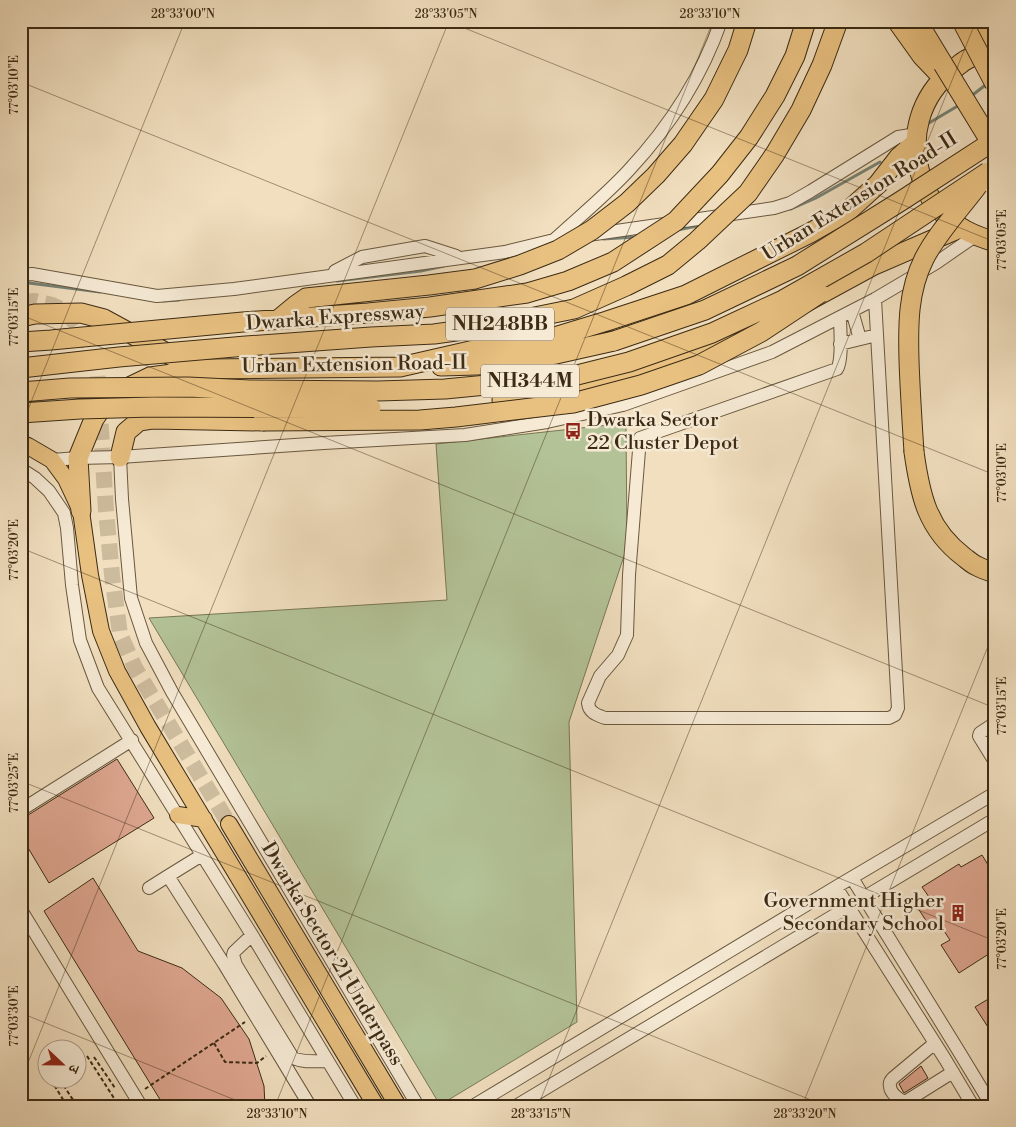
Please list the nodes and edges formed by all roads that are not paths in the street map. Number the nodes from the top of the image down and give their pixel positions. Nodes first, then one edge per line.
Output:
1 (721, 21) edge
2 (747, 21) edge
3 (806, 21) edge
4 (838, 21) edge
5 (898, 21) edge
6 (917, 21) edge
7 (962, 21) edge
8 (980, 21) edge
9 (994, 49) edge
10 (943, 78) junction
11 (995, 84) edge
12 (916, 138) junction
13 (995, 140) edge
14 (995, 149) edge
15 (992, 170) edge
16 (968, 232) junction
17 (554, 240) junction
18 (995, 242) edge
19 (866, 253) junction
20 (21, 275) edge
21 (875, 299) junction
22 (852, 311) junction
23 (21, 317) edge
24 (840, 317) junction
25 (279, 319) junction
26 (877, 334) junction
27 (860, 339) junction
28 (21, 342) edge
29 (840, 344) junction
30 (400, 367) junction
31 (21, 368) edge
32 (205, 369) junction
33 (141, 384) junction
34 (21, 392) edge
35 (21, 413) edge
36 (146, 413) junction
37 (21, 443) edge
38 (120, 457) junction
39 (78, 458) junction
40 (52, 460) junction
41 (21, 469) edge
42 (81, 511) junction
43 (995, 573) edge
44 (995, 723) edge
45 (132, 740) junction
46 (995, 762) edge
47 (995, 793) edge
48 (21, 810) edge
49 (178, 815) junction
50 (995, 819) edge
51 (204, 820) junction
52 (229, 824) tunnel mouth
53 (202, 855) junction
54 (168, 876) junction
55 (852, 878) junction
56 (836, 887) junction
57 (148, 888) dead end
58 (864, 898) junction
59 (848, 907) junction
60 (21, 910) edge
61 (252, 935) junction
62 (935, 1043) junction
63 (328, 1061) junction
64 (953, 1072) junction
65 (141, 1106) edge
66 (310, 1106) edge
67 (355, 1106) edge
68 (376, 1106) edge
69 (398, 1106) edge
70 (418, 1106) edge
71 (473, 1106) edge
72 (516, 1106) edge
73 (973, 1106) edge
74 (992, 1106) edge

1 - 17 street
2 - 25 highway, bridge
3 - 25 highway, Dwarka Expressway / NH248BB, bridge
4 - 31 highway, Dwarka Expressway / NH248BB, bridge
5 - 10 highway
6 - 14 highway, bridge
7 - 11 highway, bridge
8 - 9 highway
9 - 10 highway
10 - 12 highway
12 - 16 highway
12 - 17 street
12 - 30 highway
13 - 30 highway, Urban Extension Road-II / NH344M, bridge
15 - 19 highway, Urban Extension Road-II / NH344M, bridge
15 - 43 highway, bridge
16 - 18 highway
16 - 21 street
16 - 36 highway, bridge
17 - 20 street
19 - 33 highway, Urban Extension Road-II / NH344M, bridge
19 - 36 highway, bridge
21 - 22 street
21 - 26 street
22 - 24 street
22 - 27 street
23 - 32 highway
24 - 29 street
24 - 38 street
25 - 28 highway, Dwarka Expressway / NH248BB, bridge
26 - 27 street
26 - 29 street
27 - 29 street
30 - 32 highway
32 - 33 highway
33 - 34 highway, Urban Extension Road-II / NH344M, bridge
33 - 36 highway
33 - 39 highway
35 - 36 highway, bridge
36 - 38 highway
37 - 40 main road
38 - 39 street
38 - 70 street
39 - 40 street
39 - 42 highway
40 - 42 main road
41 - 45 street
42 - 51 main road
44 - 46 street
45 - 48 street
45 - 49 street
47 - 55 street
49 - 51 main road
49 - 53 street
50 - 58 street
51 - 68 main road
52 - 69 main road, Dwarka Sector 21 Underpass
53 - 54 street
53 - 61 street
54 - 57 street
54 - 66 street
55 - 56 street
55 - 58 street
56 - 59 street
56 - 71 street
58 - 59 street
58 - 74 street
59 - 62 street
59 - 72 street
60 - 65 street
61 - 63 street
61 - 63 street
62 - 64 street
62 - 64 street
63 - 67 street
64 - 73 street

